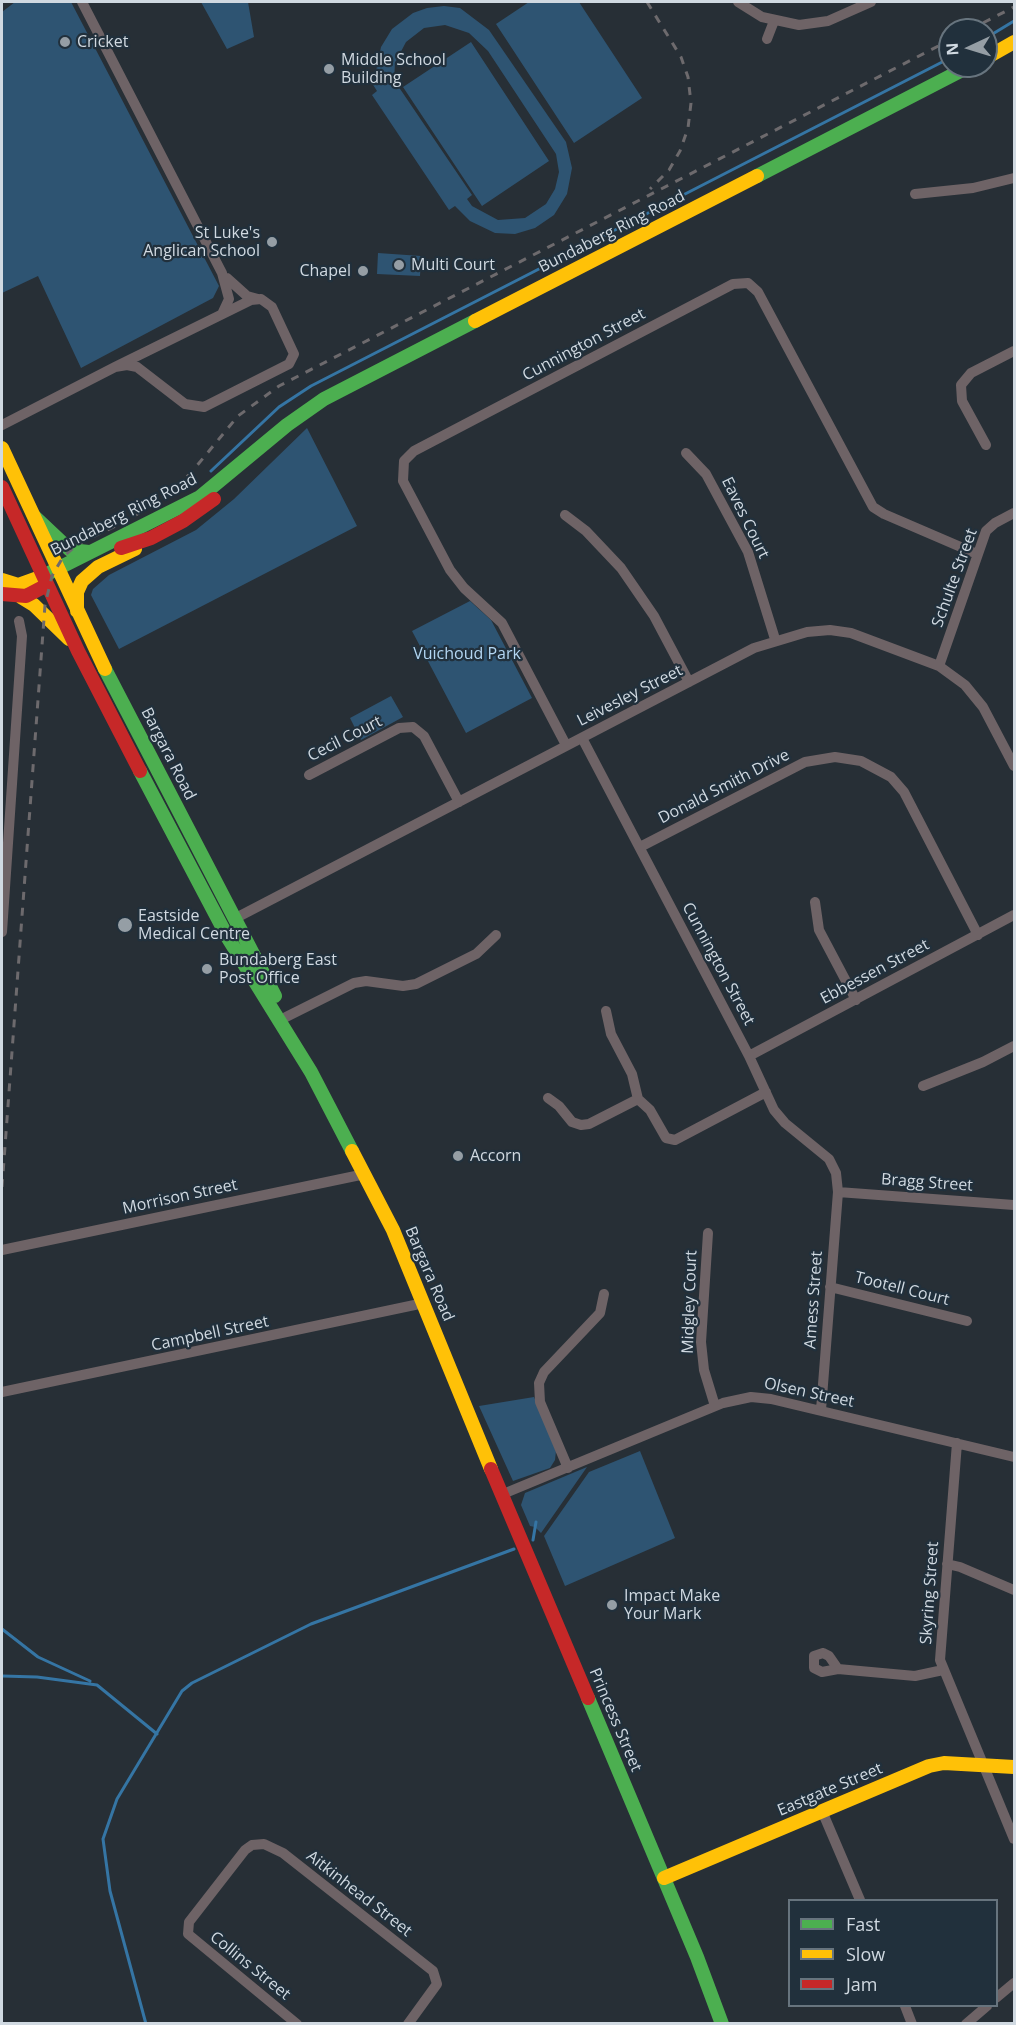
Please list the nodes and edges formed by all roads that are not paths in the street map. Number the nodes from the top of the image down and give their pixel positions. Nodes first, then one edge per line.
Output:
1 (82, 2) edge
2 (738, 2) edge
3 (871, 2) edge
4 (774, 21) junction
5 (767, 39) dead end
6 (1014, 42) edge
7 (998, 51) edge
8 (947, 78) edge
9 (1014, 178) edge
10 (915, 194) dead end
11 (222, 273) junction
12 (258, 299) junction
13 (222, 314) junction
14 (1014, 351) edge
15 (115, 367) junction
16 (2, 425) edge
17 (275, 436) junction
18 (986, 445) dead end
19 (2, 448) edge
20 (686, 453) dead end
21 (2, 487) edge
22 (1014, 513) edge
23 (565, 514) dead end
24 (35, 517) junction
25 (151, 538) junction
26 (92, 551) junction
27 (977, 554) junction
28 (60, 572) junction
29 (2, 580) edge
30 (45, 581) junction
31 (2, 594) edge
32 (21, 597) junction
33 (77, 611) junction
34 (19, 621) dead end
35 (774, 639) junction
36 (78, 651) junction
37 (939, 666) junction
38 (689, 682) junction
39 (582, 738) junction
40 (566, 745) junction
41 (1014, 766) edge
42 (309, 775) dead end
43 (459, 802) junction
44 (640, 848) junction
45 (4, 876) edge
46 (815, 902) dead end
47 (1014, 915) edge
48 (228, 922) junction
49 (2, 932) edge
50 (496, 935) dead end
51 (978, 935) junction
52 (856, 1000) junction
53 (606, 1011) dead end
54 (283, 1019) junction
55 (1014, 1046) edge
56 (749, 1056) junction
57 (923, 1086) dead end
58 (766, 1092) junction
59 (548, 1098) dead end
60 (638, 1099) junction
61 (365, 1174) junction
62 (838, 1192) junction
63 (1014, 1205) edge
64 (708, 1233) dead end
65 (2, 1250) edge
66 (830, 1287) junction
67 (604, 1294) dead end
68 (424, 1303) junction
69 (967, 1321) dead end
70 (2, 1392) edge
71 (715, 1406) junction
72 (821, 1410) junction
73 (957, 1443) junction
74 (1014, 1457) edge
75 (568, 1468) junction
76 (503, 1494) junction
77 (947, 1564) junction
78 (1014, 1590) edge
79 (838, 1669) dead end
80 (943, 1670) junction
81 (983, 1765) junction
82 (1014, 1767) edge
83 (822, 1811) junction
84 (1014, 1839) edge
85 (664, 1878) junction
86 (860, 1899) edge
87 (188, 1930) joint
88 (697, 1957) junction
89 (1014, 1983) edge
90 (998, 1996) edge
91 (905, 2007) edge
92 (986, 2007) edge
93 (297, 2024) edge
94 (408, 2024) edge
95 (722, 2024) edge
96 (731, 2024) edge
97 (912, 2024) edge
98 (966, 2024) edge

1 - 11 street
2 - 4 street
3 - 4 street
4 - 5 street
6 - 7 main road
8 - 17 main road, Bundaberg Ring Road
9 - 10 street
11 - 12 street
11 - 13 street
12 - 13 street
12 - 15 street
13 - 15 street
14 - 18 street
15 - 16 street
17 - 25 main road, Bundaberg Ring Road
17 - 26 main road, Bundaberg Ring Road
19 - 24 main road, Bargara Road
20 - 35 street, Eaves Court
21 - 30 main road, Bargara Road
22 - 27 street, Schulte Street
23 - 38 street
24 - 26 main road
24 - 28 main road, Bargara Road
25 - 28 main road, Bundaberg Ring Road
25 - 33 main road
26 - 28 main road, Bundaberg Ring Road
27 - 37 street, Schulte Street
27 - 40 street, Cunnington Street
28 - 30 main road, Bundaberg Ring Road
28 - 33 main road, Bargara Road
29 - 30 main road
30 - 32 main road
30 - 36 main road, Bargara Road
31 - 32 main road
32 - 36 main road
33 - 48 main road, Bargara Road
34 - 45 street
35 - 37 street, Leivesley Street
35 - 38 street, Leivesley Street
36 - 48 main road, Bargara Road
37 - 41 street, Leivesley Street
38 - 39 street, Leivesley Street
39 - 40 street, Leivesley Street
39 - 44 street, Cunnington Street
40 - 43 street, Leivesley Street
42 - 43 street, Cecil Court
43 - 48 street, Leivesley Street
44 - 51 street, Donald Smith Drive
44 - 56 street, Cunnington Street
45 - 49 street
46 - 52 street
47 - 51 street, Ebbessen Street
48 - 54 main road, Bargara Road
50 - 54 street
51 - 52 street, Ebbessen Street
52 - 56 street, Ebbessen Street
53 - 60 street
54 - 61 main road, Bargara Road
55 - 57 street
56 - 58 street, Cunnington Street
58 - 60 street
58 - 62 street, Cunnington Street
59 - 60 street
61 - 65 street, Morrison Street
61 - 68 main road, Bargara Road
62 - 63 street, Bragg Street
62 - 66 street, Amess Street
64 - 71 street, Midgley Court
66 - 69 street, Tootell Court
66 - 72 street, Amess Street
67 - 75 street
68 - 70 street, Campbell Street
68 - 76 main road, Bargara Road
71 - 72 street, Olsen Street
71 - 75 street, Olsen Street
72 - 73 street, Olsen Street
73 - 74 street, Olsen Street
73 - 77 street, Skyring Street
75 - 76 street, Olsen Street
76 - 85 main road, Princess Street
77 - 78 street
77 - 80 street, Skyring Street
79 - 80 street
80 - 81 street, Skyring Street
81 - 82 main road, Eastgate Street
81 - 83 main road, Eastgate Street
81 - 84 street, Skyring Street
83 - 85 main road, Eastgate Street
83 - 86 street
85 - 88 main road, Princess Street
87 - 93 street, Collins Street
87 - 94 street, Aitkinhead Street
88 - 95 main road, Princess Street
88 - 96 main road, Princess Street
89 - 90 street
91 - 97 street
92 - 98 street

